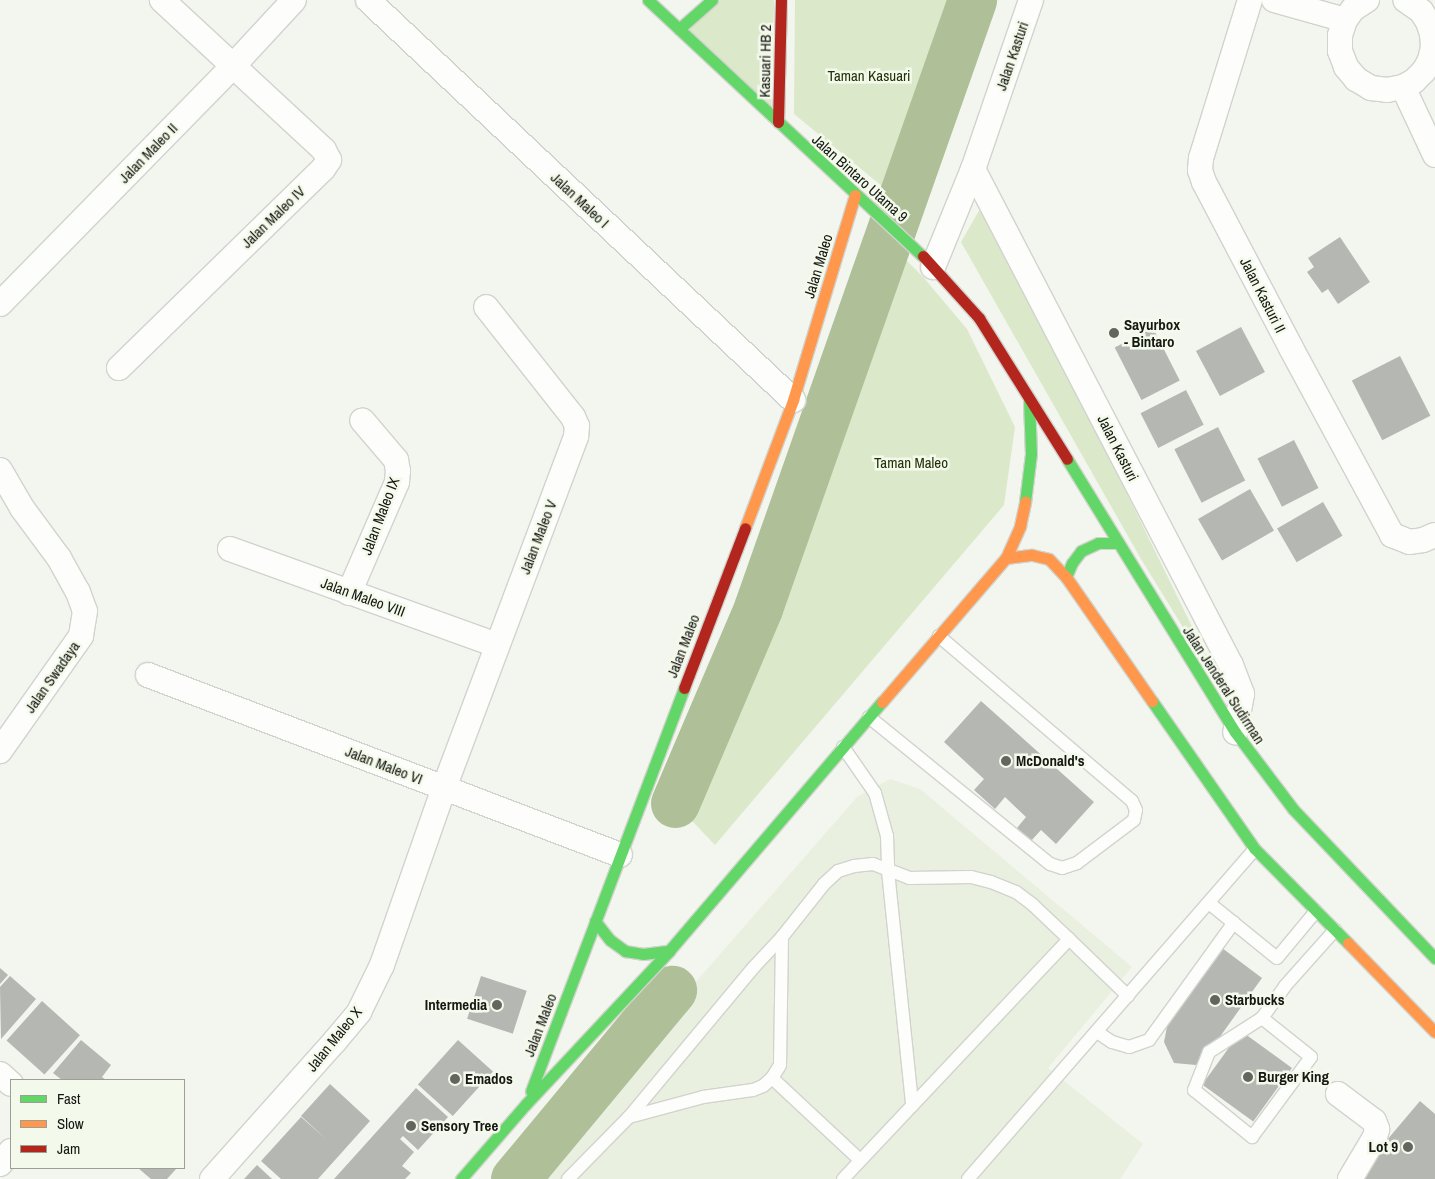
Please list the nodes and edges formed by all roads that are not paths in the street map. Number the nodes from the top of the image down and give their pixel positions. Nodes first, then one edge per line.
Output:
1 (162, 0) edge
2 (294, 0) edge
3 (368, 0) edge
4 (648, 0) edge
5 (712, 0) edge
6 (781, 0) edge
7 (1031, 0) edge
8 (1250, 0) edge
9 (1274, 0) edge
10 (1367, 0) edge
11 (1404, 0) edge
12 (1345, 20) junction
13 (1431, 21) edge
14 (679, 29) junction
15 (232, 67) junction
16 (1403, 87) junction
17 (778, 122) junction
18 (1435, 154) edge
19 (973, 168) junction
20 (856, 195) junction
21 (933, 266) junction
22 (0, 304) edge
23 (486, 307) dead end
24 (119, 368) dead end
25 (1029, 397) junction
26 (792, 400) junction
27 (362, 420) dead end
28 (0, 470) edge
29 (1435, 535) edge
30 (1117, 543) junction
31 (230, 549) dead end
32 (1006, 558) junction
33 (1066, 577) junction
34 (349, 592) junction
35 (939, 636) junction
36 (496, 645) junction
37 (148, 675) dead end
38 (869, 717) junction
39 (1235, 732) junction
40 (843, 746) junction
41 (0, 750) edge
42 (444, 788) junction
43 (1255, 850) junction
44 (620, 855) junction
45 (888, 871) junction
46 (1209, 903) junction
47 (1316, 911) junction
48 (595, 921) junction
49 (1234, 922) junction
50 (1335, 930) junction
51 (782, 937) junction
52 (1070, 939) junction
53 (669, 951) junction
54 (1435, 958) edge
55 (1128, 996) junction
56 (1262, 1018) junction
57 (1097, 1032) junction
58 (1435, 1032) edge
59 (0, 1074) edge
60 (772, 1078) junction
61 (10, 1083) edge
62 (1338, 1094) dead end
63 (526, 1104) junction
64 (912, 1106) junction
65 (629, 1117) junction
66 (10, 1152) edge
67 (860, 1160) junction
68 (0, 1164) edge
69 (576, 1176) edge
70 (212, 1179) edge
71 (462, 1179) edge
72 (842, 1179) edge
73 (968, 1179) edge
74 (1350, 1179) edge

1 - 15 street
2 - 15 street, Jalan Maleo II
3 - 26 street, Jalan Maleo I
4 - 14 main road, Jalan Bintaro Utama 9
5 - 14 main road
6 - 17 main road, Kasuari HB 2
7 - 19 street, Jalan Kasturi
8 - 29 street, Jalan Kasturi II
9 - 12 street
10 - 12 street
11 - 13 street
12 - 16 street
13 - 16 street
14 - 17 main road, Jalan Bintaro Utama 9
15 - 22 street, Jalan Maleo II
15 - 24 street, Jalan Maleo IV
16 - 18 street
17 - 20 main road, Jalan Bintaro Utama 9
19 - 21 street, Jalan Kasturi
19 - 39 street, Jalan Kasturi
20 - 21 main road, Jalan Bintaro Utama 9
20 - 26 main road, Jalan Maleo
21 - 25 main road, Jalan Bintaro Utama 9
23 - 36 street, Jalan Maleo V
25 - 30 main road, Jalan Jenderal Sudirman
25 - 32 main road, Jalan Maleo
26 - 44 main road, Jalan Maleo
27 - 34 street, Jalan Maleo IX
28 - 41 street, Jalan Swadaya
30 - 33 main road
30 - 39 main road, Jalan Jenderal Sudirman
31 - 34 street, Jalan Maleo VIII
32 - 33 main road
32 - 35 main road, Jalan Maleo
33 - 43 main road
34 - 36 street, Jalan Maleo VIII
35 - 38 main road, Jalan Maleo
35 - 38 lane
36 - 42 street, Jalan Maleo V
37 - 42 street, Jalan Maleo VI
38 - 40 main road, Jalan Maleo
39 - 54 main road, Jalan Jenderal Sudirman
40 - 45 lane
40 - 53 main road, Jalan Maleo
42 - 44 street, Jalan Maleo VI
42 - 70 street, Jalan Maleo X
43 - 46 lane
43 - 47 main road
44 - 48 main road, Jalan Maleo
45 - 51 lane
45 - 52 lane
45 - 64 lane
46 - 49 lane
46 - 55 lane
47 - 49 lane
47 - 50 main road
48 - 53 main road
48 - 63 main road, Jalan Maleo
49 - 57 lane
50 - 56 lane
50 - 58 main road
51 - 60 lane
51 - 65 lane
52 - 55 lane
52 - 64 lane
53 - 63 main road, Jalan Maleo
55 - 57 lane
56 - 56 lane
57 - 73 lane
59 - 61 street
60 - 65 lane
60 - 67 lane
62 - 74 street
63 - 71 main road, Jalan Maleo
64 - 67 lane
65 - 69 lane
66 - 68 street
67 - 72 lane

